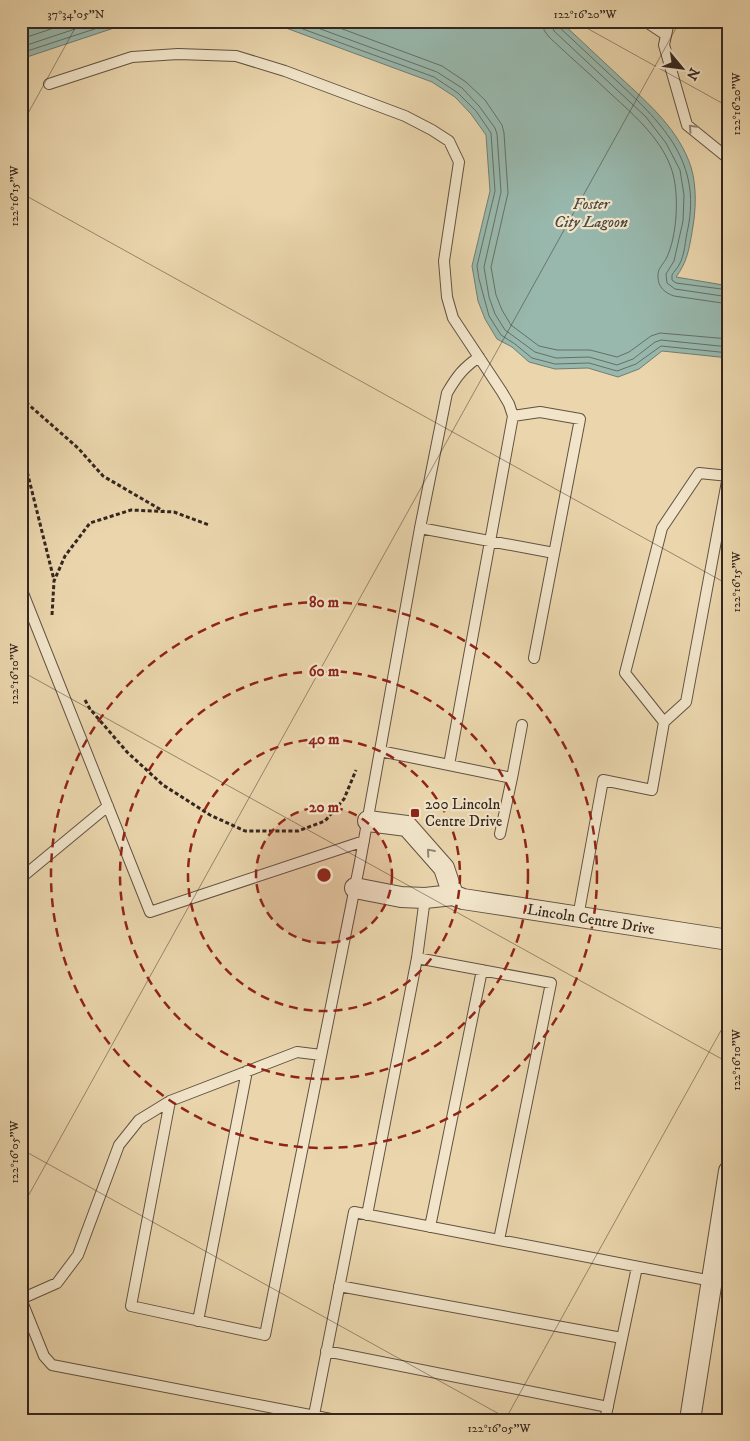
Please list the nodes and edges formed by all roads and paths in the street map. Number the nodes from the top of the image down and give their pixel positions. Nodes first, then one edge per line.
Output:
1 (645, 21) edge
2 (669, 21) edge
3 (666, 35) junction
4 (50, 84) dead end
5 (729, 159) edge
6 (479, 357) junction
7 (21, 398) edge
8 (513, 416) junction
9 (21, 446) edge
10 (728, 476) edge
11 (163, 511) junction
12 (209, 524) dead end
13 (420, 528) junction
14 (489, 541) junction
15 (554, 553) junction
16 (54, 581) junction
17 (21, 588) edge
18 (54, 622) dead end
19 (534, 658) dead end
20 (82, 693) dead end
21 (664, 722) junction
22 (522, 725) dead end
23 (380, 751) junction
24 (449, 765) junction
25 (356, 770) dead end
26 (512, 778) junction
27 (108, 806) junction
28 (366, 831) junction
29 (500, 834) dead end
30 (21, 878) edge
31 (355, 888) junction
32 (453, 895) junction
33 (425, 898) junction
34 (578, 917) junction
35 (729, 940) edge
36 (417, 958) junction
37 (482, 970) junction
38 (321, 1055) junction
39 (247, 1071) junction
40 (170, 1101) junction
41 (729, 1171) edge
42 (366, 1214) junction
43 (430, 1227) junction
44 (499, 1240) junction
45 (637, 1267) junction
46 (712, 1281) junction
47 (339, 1286) junction
48 (21, 1299) edge
49 (198, 1321) junction
50 (622, 1338) junction
51 (326, 1351) junction
52 (608, 1407) junction
53 (314, 1416) junction
54 (336, 1420) edge
55 (605, 1420) edge
56 (690, 1420) edge

1 - 3 lane
2 - 3 lane
5 -> 3 lane
4 - 6 lane
6 - 8 lane
6 - 13 lane
7 - 11 path
8 - 14 lane
8 - 15 lane
9 - 16 path
10 - 21 lane
10 - 21 lane
11 - 12 path
11 - 16 path
13 - 14 lane
13 - 23 lane
14 - 15 lane
14 - 24 lane
15 - 19 lane
16 - 18 path
17 - 27 lane
20 - 25 path
21 - 34 lane
22 - 26 lane
23 - 24 lane
23 - 28 lane
24 - 26 lane
26 - 29 lane
27 - 28 lane
27 - 30 lane
28 - 31 lane
32 -> 28 street
31 - 33 street, Lincoln Centre Drive
31 - 38 lane
32 - 33 street, Lincoln Centre Drive
32 - 34 street, Lincoln Centre Drive
33 - 36 lane
34 - 35 street, Lincoln Centre Drive
36 - 37 lane
36 - 42 lane
37 - 43 lane
37 - 44 lane
38 - 39 lane
38 - 49 lane
39 - 40 lane
39 - 49 lane
40 - 48 lane
40 - 49 lane
41 - 46 street
42 - 43 lane
42 - 47 lane
43 - 44 lane
44 - 45 lane
45 - 46 lane
45 - 50 lane
46 - 56 street
47 - 50 lane
47 - 51 lane
48 - 53 lane
50 - 52 lane
51 - 52 lane
51 - 53 lane
52 - 55 lane
53 - 54 lane

